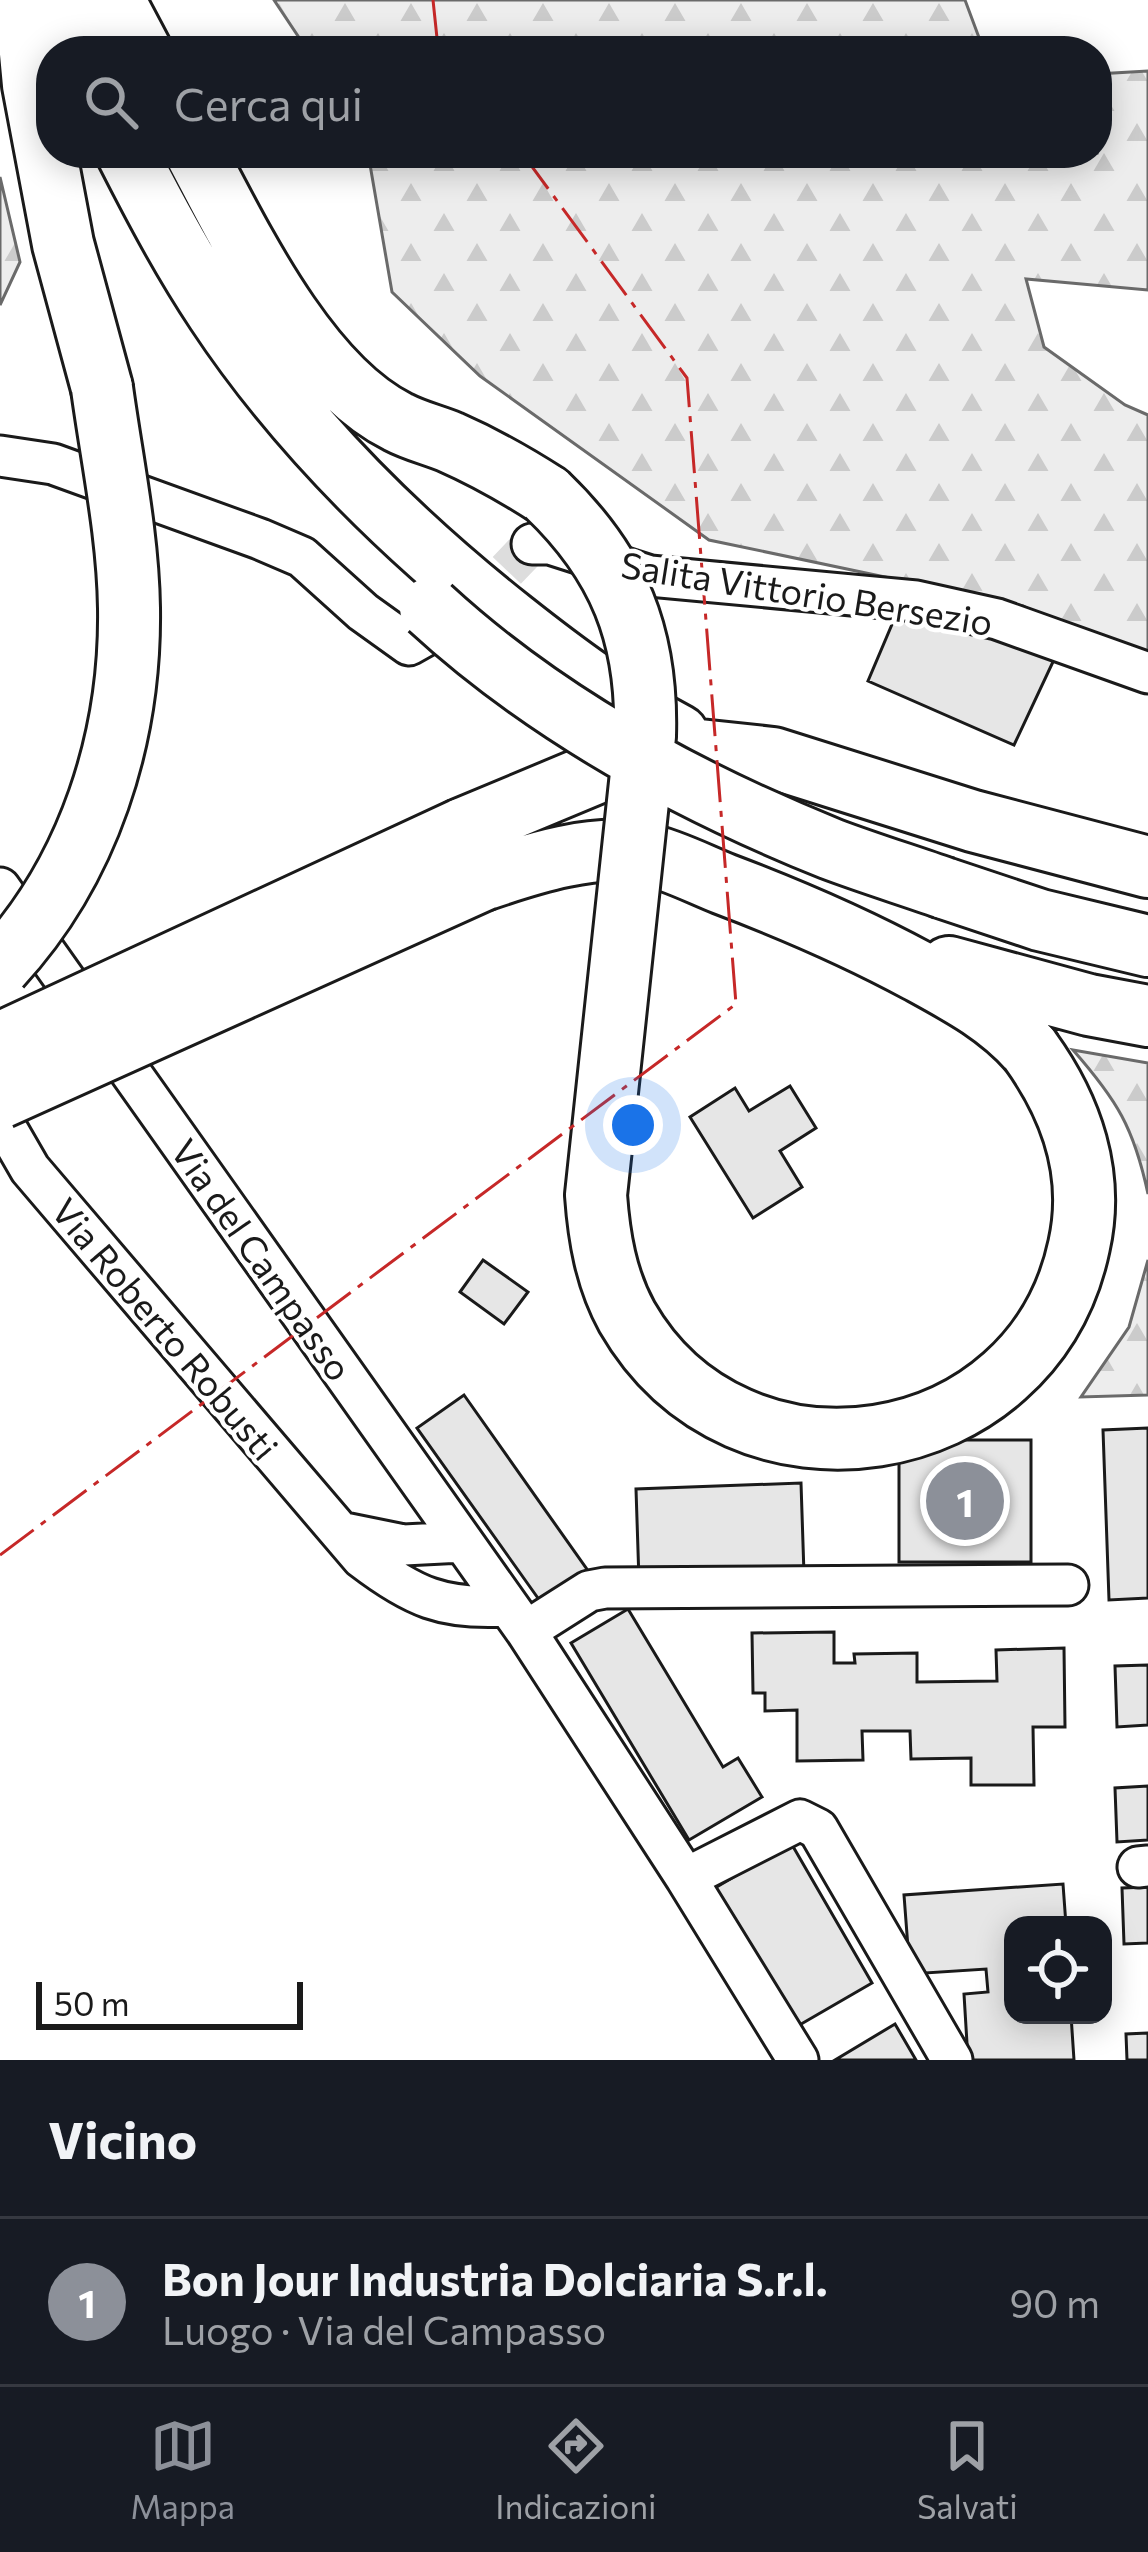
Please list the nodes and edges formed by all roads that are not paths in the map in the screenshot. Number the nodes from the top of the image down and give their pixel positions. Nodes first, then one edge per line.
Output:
1 (25, 0) edge
2 (73, 0) edge
3 (114, 0) edge
4 (40, 36) edge
5 (85, 36) edge
6 (134, 36) edge
7 (36, 101) edge
8 (49, 168) edge
9 (95, 168) edge
10 (135, 168) edge
11 (204, 168) edge
12 (0, 456) edge
13 (540, 519) junction
14 (448, 610) junction
15 (1148, 673) edge
16 (473, 854) junction
17 (1148, 867) edge
18 (0, 888) edge
19 (1148, 906) edge
20 (868, 944) junction
21 (1148, 946) edge
22 (0, 966) edge
23 (1148, 1016) edge
24 (0, 1043) edge
25 (0, 1098) edge
26 (0, 1118) edge
27 (340, 1532) junction
28 (462, 1542) junction
29 (1068, 1585) dead end
30 (517, 1618) junction
31 (686, 1878) junction
32 (798, 2060) edge
33 (952, 2060) edge

1 - 4 highway
1 - 7 highway, bridge
2 - 5 highway
3 - 6 highway
8 - 22 highway, bridge
9 - 14 highway
10 - 19 highway
11 - 13 highway
12 - 14 street
13 - 15 street, Salita Vittorio Bersezio
13 - 20 highway, bridge
14 - 21 highway, bridge
16 - 17 highway
16 - 20 highway
16 - 24 highway, bridge
16 - 25 highway, bridge
18 - 28 street, Via del Campasso
20 - 23 highway
26 - 27 street, Via Roberto Robusti
27 - 28 street
27 - 30 street, Via Roberto Robusti
28 - 30 street, Via del Campasso
29 - 30 street
30 - 31 street, Via del Campasso
31 - 32 street, Via del Campasso
31 - 33 street

